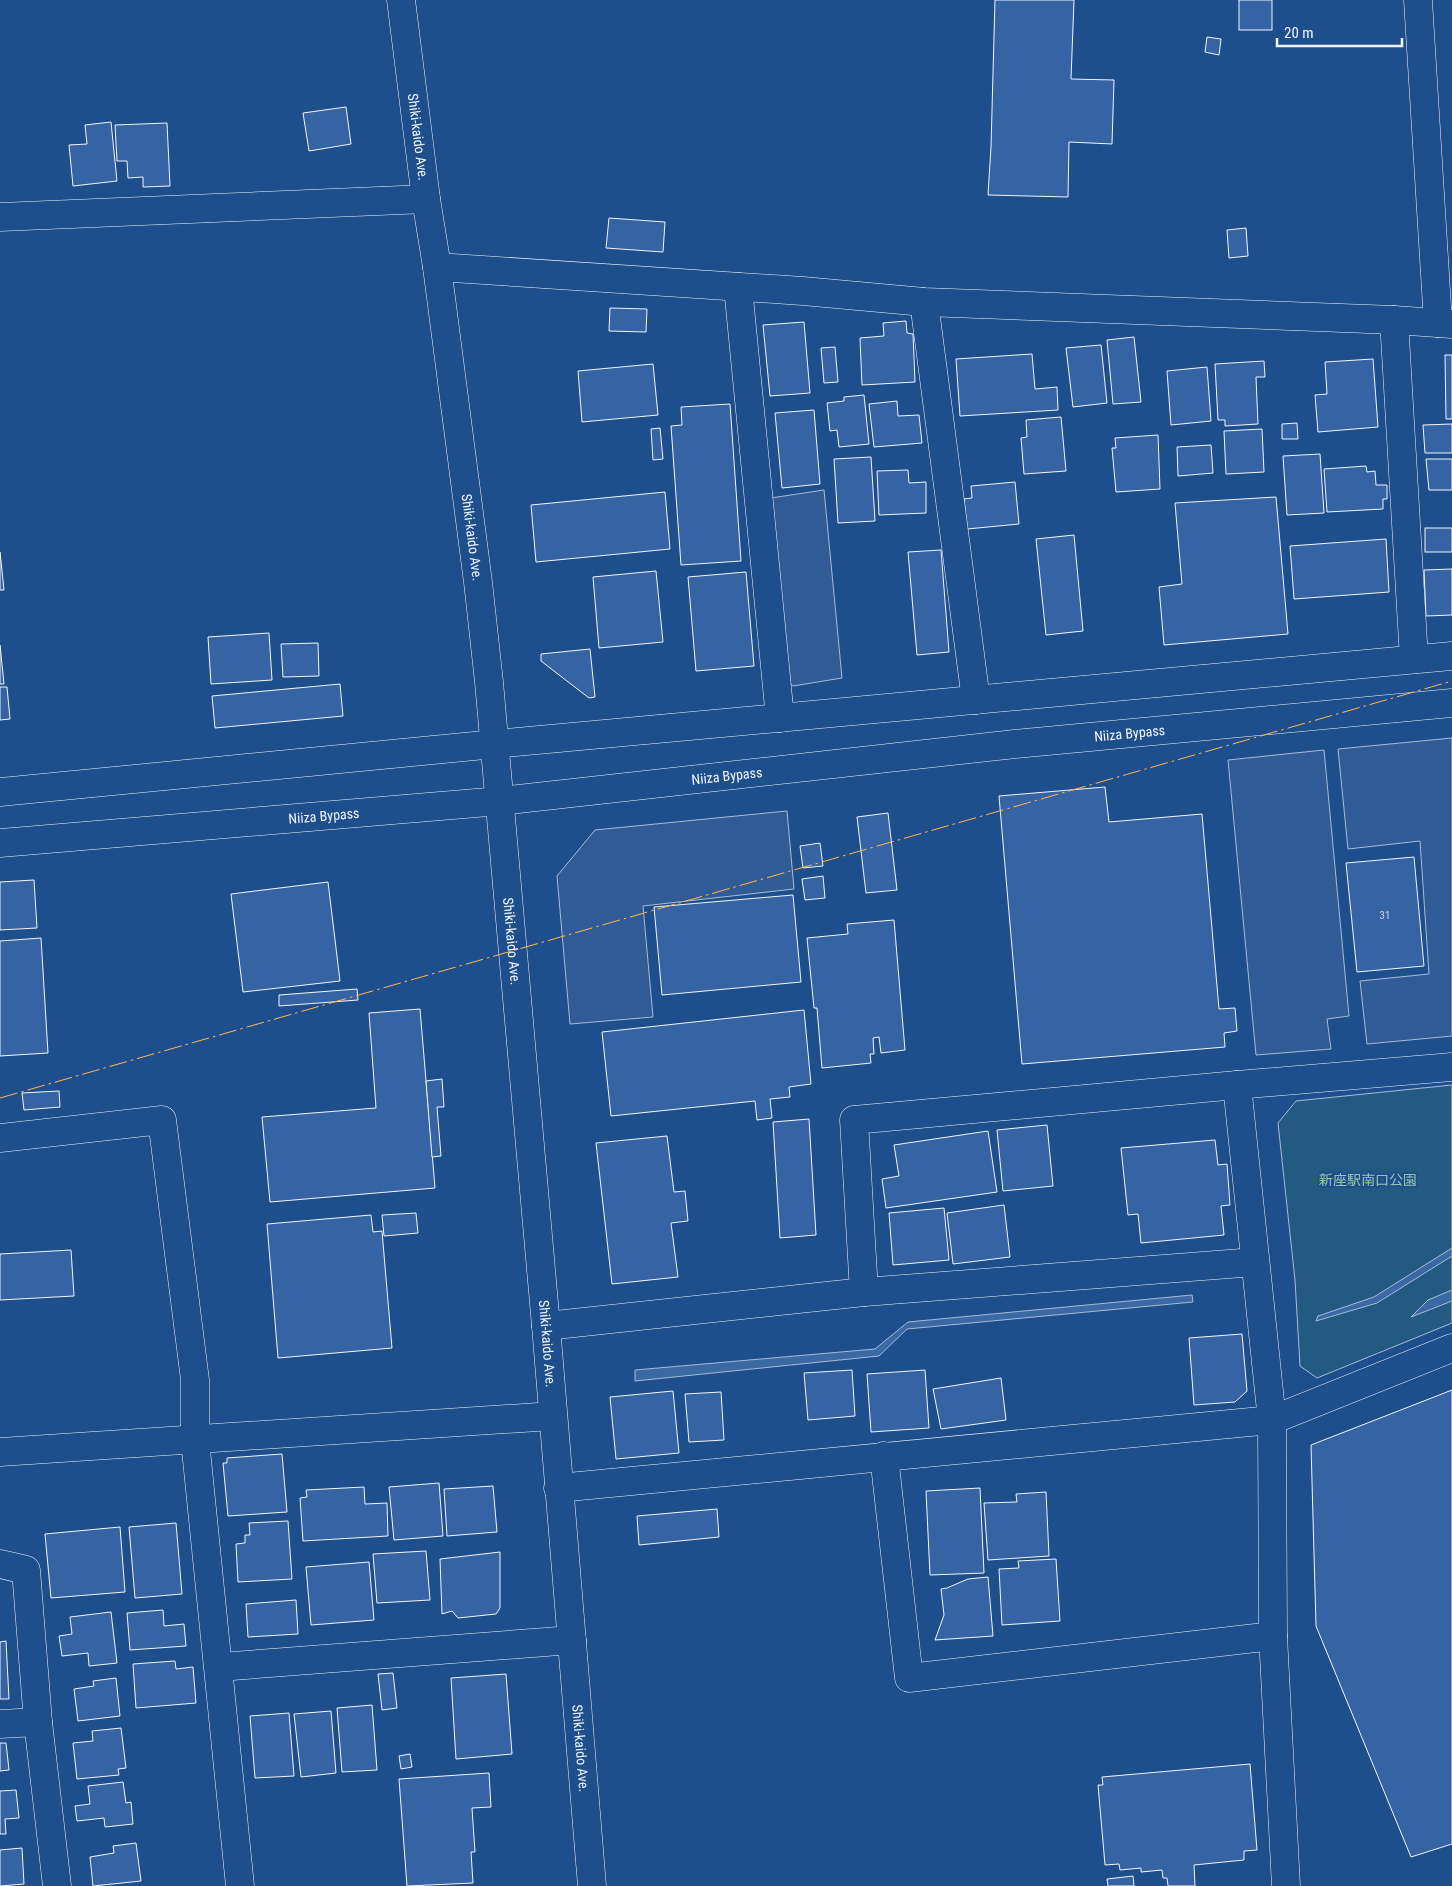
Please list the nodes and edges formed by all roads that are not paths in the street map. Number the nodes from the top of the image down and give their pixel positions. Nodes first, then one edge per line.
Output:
1 (401, 0) edge
2 (1418, 0) edge
3 (426, 199) junction
4 (0, 216) edge
5 (437, 267) junction
6 (738, 287) junction
7 (924, 302) junction
8 (1394, 320) junction
9 (1445, 323) edge
10 (1452, 656) edge
11 (1414, 660) junction
12 (976, 700) junction
13 (1452, 703) edge
14 (780, 718) junction
15 (495, 744) junction
16 (0, 792) edge
17 (500, 801) junction
18 (0, 843) edge
19 (1452, 1067) edge
20 (1237, 1085) junction
21 (0, 1138) edge
22 (1255, 1262) junction
23 (864, 1292) junction
24 (546, 1326) junction
25 (1452, 1348) edge
26 (553, 1416) junction
27 (1272, 1420) junction
28 (195, 1440) junction
29 (0, 1452) edge
30 (884, 1456) junction
31 (558, 1488) junction
32 (0, 1564) edge
33 (1273, 1636) junction
34 (572, 1640) junction
35 (219, 1667) junction
36 (38, 1722) junction
37 (0, 1724) edge
38 (57, 1886) edge
39 (240, 1886) edge
40 (592, 1886) edge
41 (1286, 1886) edge

1 - 3 main road, Shiki-kaido Ave.
2 - 9 main road
3 - 4 main road
3 - 5 main road, Shiki-kaido Ave.
5 - 6 main road
5 - 15 main road, Shiki-kaido Ave.
6 - 7 main road
6 - 14 main road
7 - 8 main road
7 - 12 main road
8 - 9 main road
8 - 11 main road
10 - 11 main road
11 - 12 main road
12 - 14 main road
13 - 17 main road, Niiza Bypass
14 - 15 main road
15 - 16 main road
15 - 17 main road, Shiki-kaido Ave.
17 - 18 main road, Niiza Bypass
17 - 24 main road, Shiki-kaido Ave.
19 - 20 main road
20 - 22 main road
20 - 23 main road
21 - 28 main road
22 - 23 main road
22 - 27 main road
23 - 24 main road
24 - 26 main road, Shiki-kaido Ave.
25 - 27 main road
26 - 28 main road
26 - 31 main road, Shiki-kaido Ave.
27 - 30 main road
27 - 33 main road
28 - 29 main road
28 - 35 main road
30 - 31 main road
30 - 33 main road
31 - 34 main road, Shiki-kaido Ave.
32 - 36 main road
33 - 41 main road
34 - 35 main road
34 - 40 main road, Shiki-kaido Ave.
35 - 39 main road
36 - 37 main road
36 - 38 main road

